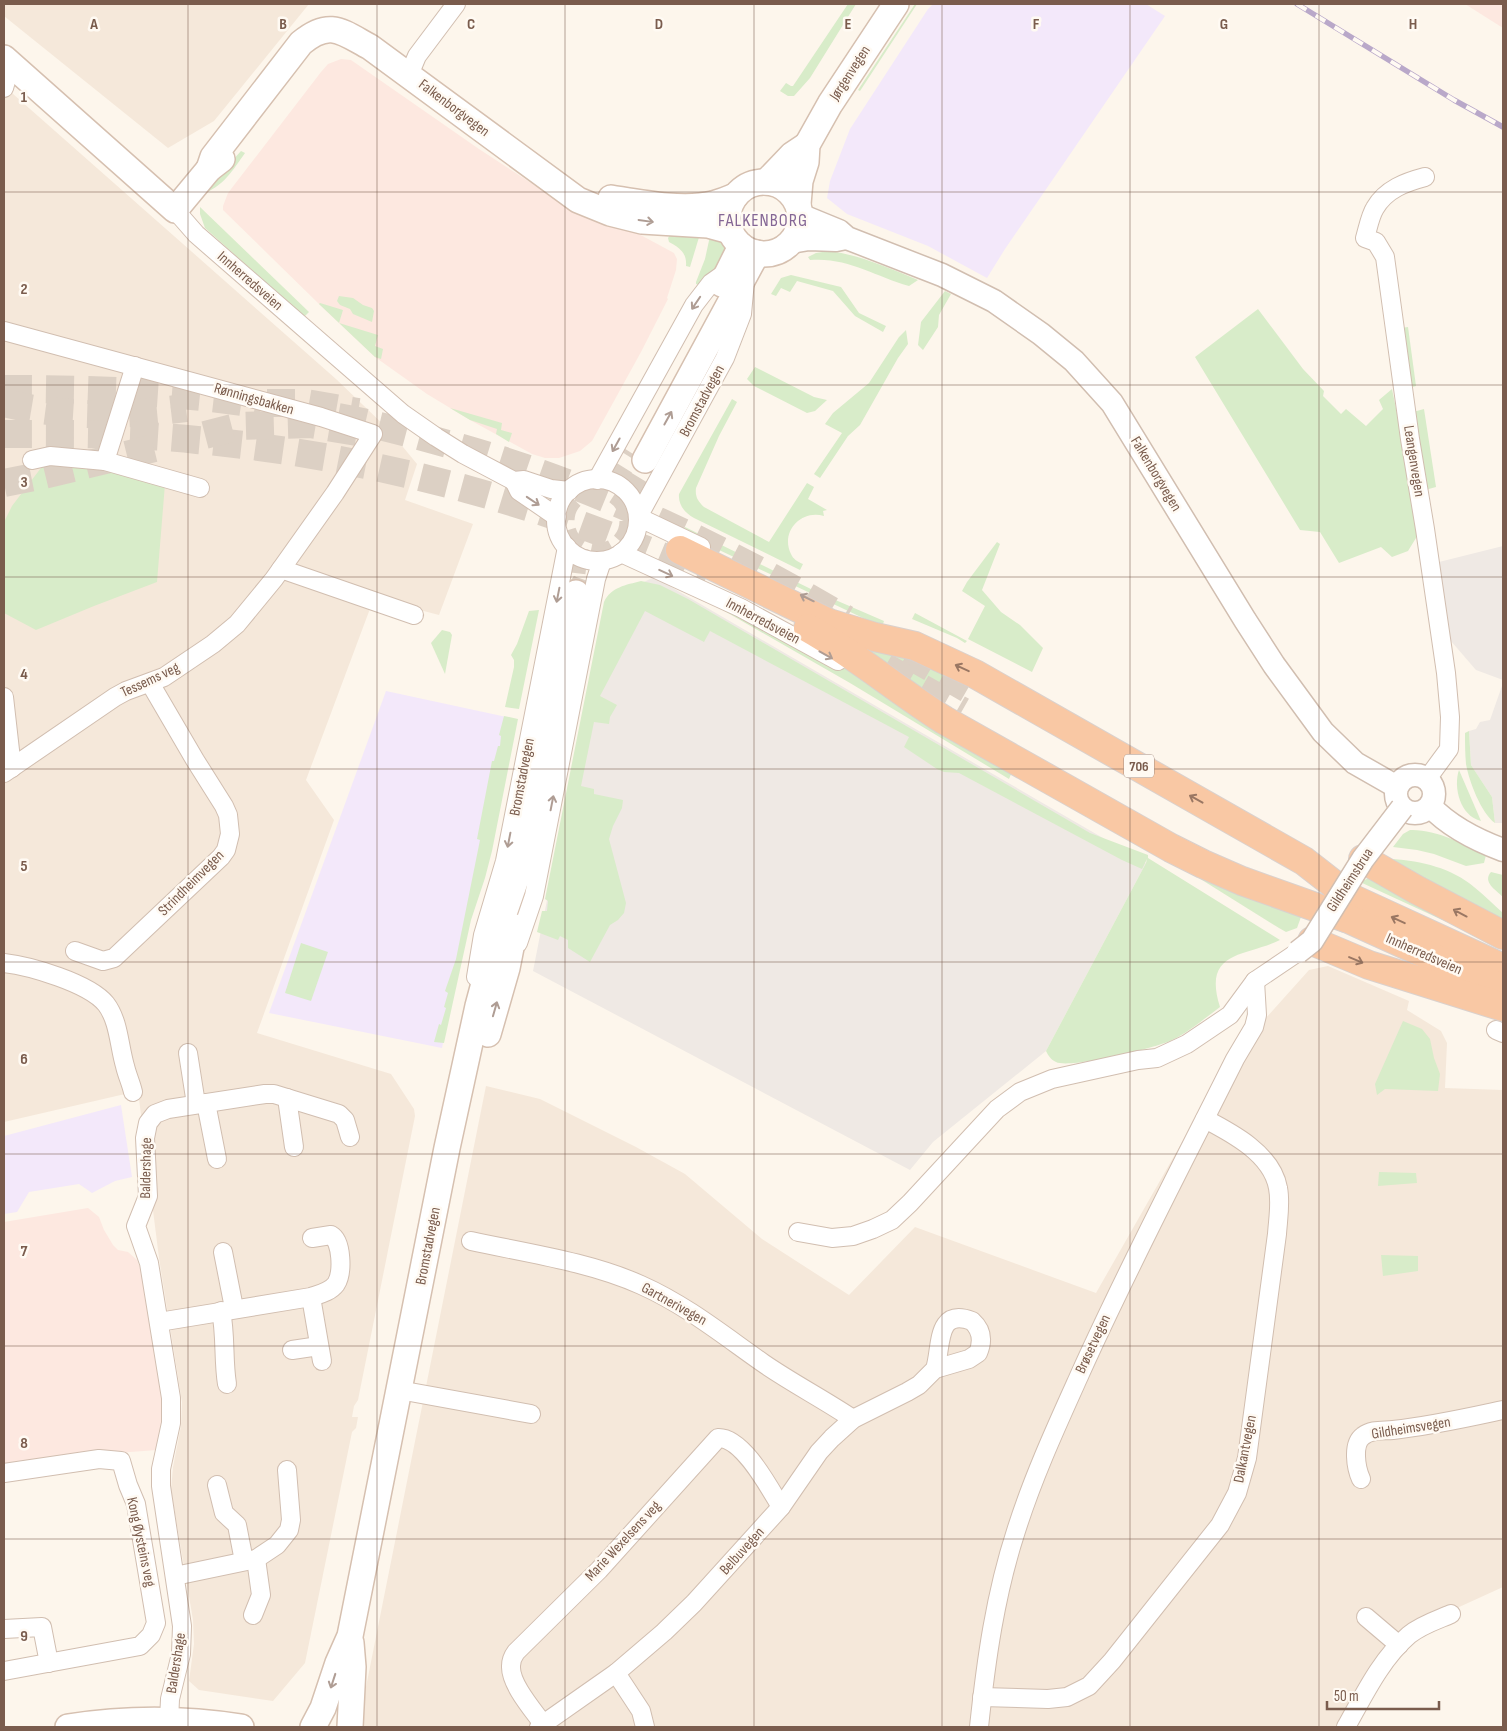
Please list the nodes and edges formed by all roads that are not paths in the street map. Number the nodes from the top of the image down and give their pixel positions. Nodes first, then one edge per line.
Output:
1 (456, 4) edge
2 (896, 4) edge
3 (409, 75) junction
4 (4, 76) edge
5 (808, 145) junction
6 (1425, 177) dead end
7 (553, 182) junction
8 (766, 182) junction
9 (735, 196) junction
10 (175, 210) junction
11 (799, 210) junction
12 (847, 238) junction
13 (791, 242) junction
14 (743, 243) junction
15 (737, 274) junction
16 (4, 331) edge
17 (135, 366) junction
18 (373, 434) joint
19 (638, 456) tunnel mouth
20 (32, 460) dead end
21 (106, 461) junction
22 (597, 480) junction
23 (514, 481) junction
24 (200, 488) dead end
25 (569, 491) junction
26 (557, 517) junction
27 (638, 517) junction
28 (567, 547) junction
29 (622, 553) junction
30 (602, 561) junction
31 (281, 569) junction
32 (576, 593) dead end
33 (414, 615) dead end
34 (915, 646) junction
35 (150, 683) junction
36 (903, 692) junction
37 (4, 697) edge
38 (968, 702) tunnel mouth
39 (8, 771) edge
40 (1427, 779) junction
41 (1400, 797) junction
42 (1430, 806) junction
43 (1503, 850) edge
44 (524, 856) junction
45 (1363, 859) junction
46 (1350, 909) junction
47 (1503, 935) edge
48 (1305, 946) junction
49 (75, 951) dead end
50 (4, 963) edge
51 (507, 968) junction
52 (1503, 968) edge
53 (1255, 981) junction
54 (1503, 989) edge
55 (478, 1006) junction
56 (1501, 1023) edge
57 (188, 1053) dead end
58 (134, 1092) dead end
59 (287, 1098) junction
60 (458, 1103) junction
61 (201, 1104) junction
62 (1205, 1118) junction
63 (350, 1137) dead end
64 (294, 1148) dead end
65 (217, 1159) dead end
66 (798, 1232) dead end
67 (312, 1238) dead end
68 (471, 1241) dead end
69 (223, 1252) dead end
70 (311, 1297) junction
71 (228, 1310) junction
72 (159, 1322) junction
73 (292, 1350) dead end
74 (935, 1369) dead end
75 (227, 1384) dead end
76 (399, 1390) junction
77 (1503, 1410) edge
78 (531, 1414) dead end
79 (853, 1419) junction
80 (287, 1470) dead end
81 (4, 1473) edge
82 (1361, 1479) dead end
83 (217, 1485) dead end
84 (781, 1507) junction
85 (250, 1560) junction
86 (174, 1576) junction
87 (1451, 1614) dead end
88 (253, 1615) dead end
89 (1366, 1617) dead end
90 (4, 1629) edge
91 (350, 1636) junction
92 (1399, 1645) junction
93 (50, 1663) junction
94 (4, 1671) edge
95 (616, 1673) junction
96 (982, 1697) junction
97 (169, 1721) junction
98 (541, 1726) edge
99 (68, 1727) edge
100 (241, 1727) edge
101 (314, 1727) edge
102 (340, 1727) edge
103 (350, 1727) edge
104 (645, 1727) edge
105 (979, 1727) edge
106 (1346, 1727) edge

1 - 3 street
2 - 5 main road, Jørgenvegen
3 - 7 main road, Falkenborgvegen
3 - 10 main road, Falkenborgvegen
4 - 10 main road, Innherredsveien
5 - 8 main road, Jørgenvegen
5 - 11 main road, Jørgenvegen
6 - 40 street, Leangenvegen
7 - 9 main road, Falkenborgvegen
7 -> 14 main road, Falkenborgvegen
8 - 9 main road
8 - 11 main road
9 - 14 main road
10 - 23 street, Innherredsveien
11 - 12 street, Falkenborgvegen
11 - 13 main road
12 - 13 street, Falkenborgvegen
12 - 41 street, Falkenborgvegen
13 - 14 main road
14 - 15 main road, Bromstadvegen
15 - 19 main road, Bromstadvegen
15 -> 22 street, Bromstadvegen
15 - 27 street, Bromstadvegen
16 - 17 street, Rønningsbakken
17 - 18 street, Rønningsbakken
17 - 21 street
18 - 31 street, Tessems veg
20 - 21 street
21 - 24 street
22 - 25 street
22 - 27 street
23 - 25 street, Innherredsveien
23 -> 26 street, Innherredsveien
25 - 26 street
26 - 28 street
27 - 29 street
34 -> 27 street, 706
28 - 30 street
28 -> 55 street, Bromstadvegen
29 - 30 street
29 -> 36 street, Innherredsveien / 706
51 -> 30 street, Bromstadvegen
31 - 33 street
31 - 35 street, Tessems veg
32 - 44 main road, Bromstadvegen
34 - 36 highway, 706
46 -> 34 highway, 706
35 - 39 street, Tessems veg
35 - 49 street, Strindheimvegen
36 - 46 highway, 706
37 - 39 street
38 - 46 highway, 706
40 - 41 street
40 - 42 street
41 - 42 street, Falkenborgvegen
41 - 45 street, Gildheimsbrua, bridge
42 - 43 street
44 - 51 main road, Bromstadvegen
44 - 55 main road, Bromstadvegen
47 -> 45 highway
45 - 48 street, Gildheimsbrua, bridge
52 -> 46 highway, Innherredsveien / 706
46 - 54 highway, Innherredsveien / 706
48 - 53 street
48 -> 56 highway
50 - 58 street
60 -> 51 main road, Bromstadvegen
53 - 62 street, Brøsetvegen
53 - 66 street
55 - 60 main road, Bromstadvegen
57 - 61 street
59 - 61 street, Baldershage
59 - 63 street, Baldershage
59 - 64 street
60 - 76 main road, Bromstadvegen
61 - 65 street
61 - 72 street, Baldershage
62 - 96 street, Brøsetvegen
62 - 96 street, Dalkantvegen
67 - 70 street
68 - 79 street, Gartnerivegen
69 - 71 street
70 - 71 street
70 - 73 street
71 - 72 street
71 - 75 street
72 - 86 street, Baldershage
74 - 79 street, Belbuvegen
76 - 78 street
76 - 91 main road, Bromstadvegen
77 - 82 street, Gildheimsvegen
79 - 84 street, Belbuvegen
80 - 85 street
81 - 93 street, Kong Øysteins veg
83 - 85 street
84 - 95 street, Belbuvegen
84 - 98 street, Marie Wexelsens veg
85 - 86 street
85 - 88 street
86 - 97 street, Baldershage
87 - 92 street
89 - 92 street
90 - 93 street
91 -> 101 main road, Bromstadvegen
91 - 103 main road, Bromstadvegen
92 - 106 street
93 - 94 street, Kong Øysteins veg
95 - 98 street, Belbuvegen
95 - 104 street
96 - 105 street, Brøsetvegen
97 - 99 main road
97 - 100 main road
101 - 102 main road

